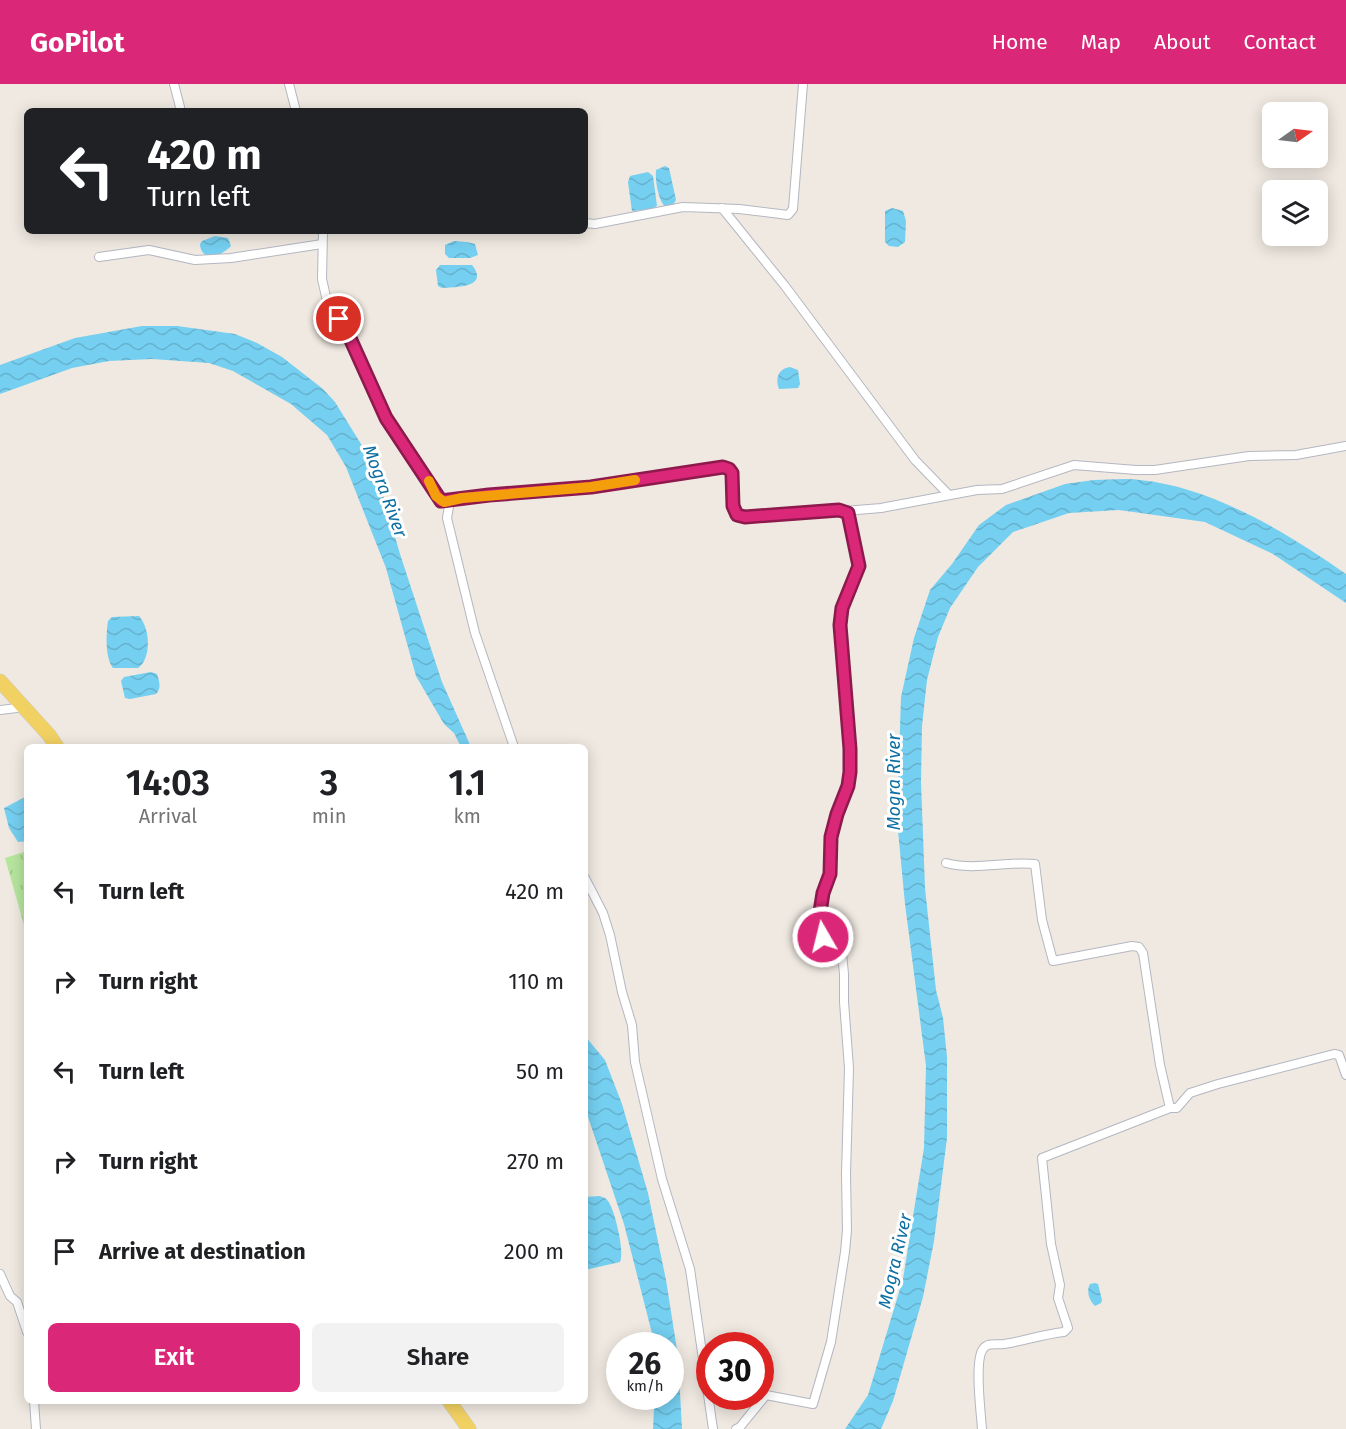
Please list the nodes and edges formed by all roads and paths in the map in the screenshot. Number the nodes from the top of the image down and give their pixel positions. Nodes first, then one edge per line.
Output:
1 (174, 84) edge
2 (289, 84) edge
3 (803, 84) edge
4 (180, 108) edge
5 (295, 108) edge
6 (722, 208) junction
7 (588, 223) edge
8 (323, 234) edge
9 (322, 244) junction
10 (99, 256) dead end
11 (1346, 446) edge
12 (948, 495) junction
13 (450, 501) junction
14 (845, 511) junction
15 (0, 681) edge
16 (25, 707) junction
17 (0, 710) edge
18 (55, 744) edge
19 (513, 744) edge
20 (946, 863) dead end
21 (588, 884) edge
22 (1346, 1075) edge
23 (1170, 1108) junction
24 (0, 1274) edge
25 (24, 1323) edge
26 (34, 1404) edge
27 (451, 1404) edge
28 (36, 1429) edge
29 (469, 1429) edge
30 (713, 1429) edge
31 (736, 1429) edge
32 (982, 1429) edge

1 - 4 street
2 - 5 street
3 - 6 street
6 - 7 street
6 - 12 street
8 - 9 street
9 - 10 street
9 - 13 street
11 - 12 street
12 - 14 street
13 - 14 street
13 - 19 street
14 - 31 street
15 - 16 main road
16 - 17 street
16 - 18 main road
20 - 23 street
21 - 30 street
22 - 23 street
23 - 32 street
24 - 25 street
26 - 28 street
27 - 29 main road

